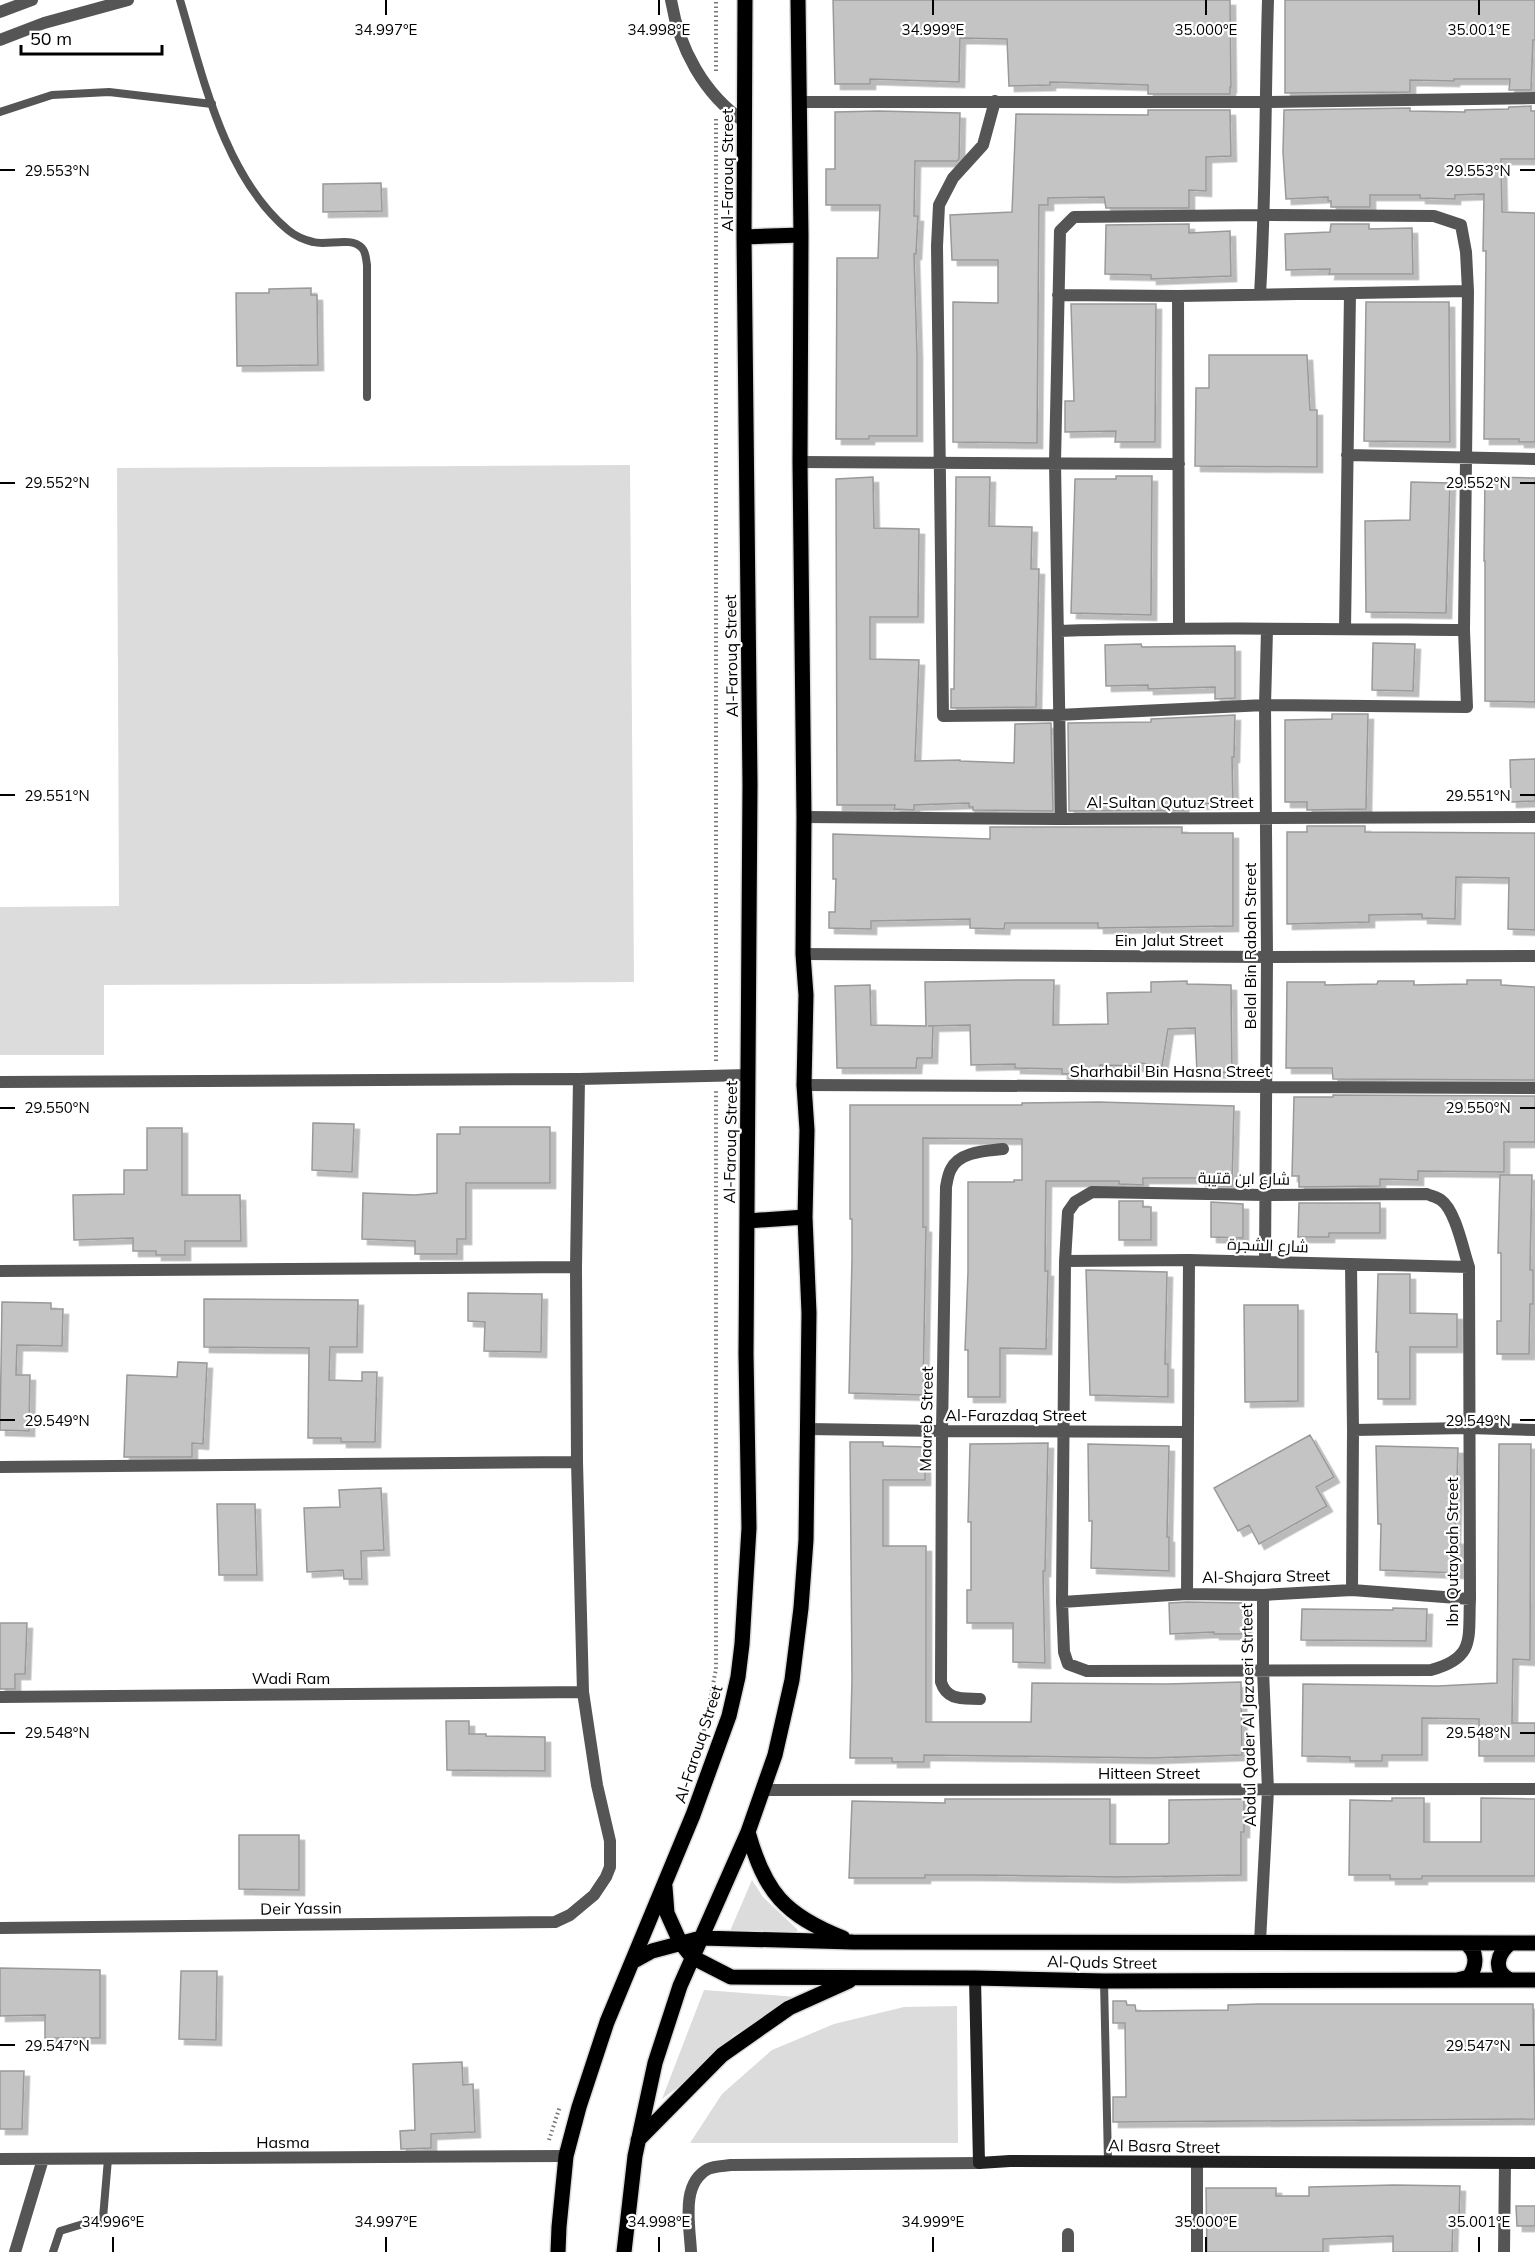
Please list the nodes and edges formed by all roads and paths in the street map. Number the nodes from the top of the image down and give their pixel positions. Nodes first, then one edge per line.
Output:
1 (32, 0) edge
2 (128, 0) edge
3 (180, 0) edge
4 (659, 0) edge
5 (745, 0) edge
6 (798, 0) edge
7 (1268, 0) edge
8 (672, 5) edge
9 (0, 12) edge
10 (0, 40) edge
11 (1535, 98) edge
12 (995, 101) junction
13 (799, 102) junction
14 (1264, 102) junction
15 (212, 105) junction
16 (0, 112) edge
17 (745, 122) junction
18 (1265, 215) junction
19 (801, 235) junction
20 (744, 237) junction
21 (1468, 291) junction
22 (1350, 293) junction
23 (1260, 294) junction
24 (1058, 295) junction
25 (1178, 296) junction
26 (366, 397) dead end
27 (1347, 455) junction
28 (1466, 457) junction
29 (1535, 459) edge
30 (940, 461) junction
31 (800, 462) junction
32 (1055, 462) junction
33 (1179, 464) junction
34 (1179, 627) junction
35 (1345, 629) junction
36 (1267, 630) junction
37 (1464, 630) junction
38 (1059, 631) junction
39 (1265, 705) junction
40 (1058, 714) junction
41 (804, 817) junction
42 (1535, 817) edge
43 (1267, 818) junction
44 (1061, 819) junction
45 (803, 954) junction
46 (1535, 956) edge
47 (1267, 957) junction
48 (749, 1076) junction
49 (579, 1079) junction
50 (0, 1082) edge
51 (804, 1085) junction
52 (1267, 1088) junction
53 (1535, 1088) edge
54 (1004, 1149) dead end
55 (1265, 1195) junction
56 (805, 1217) junction
57 (747, 1221) junction
58 (1189, 1260) junction
59 (1065, 1261) junction
60 (1265, 1262) junction
61 (1351, 1264) junction
62 (576, 1267) junction
63 (1469, 1267) junction
64 (0, 1271) edge
65 (1468, 1428) junction
66 (807, 1429) junction
67 (1535, 1430) edge
68 (942, 1431) junction
69 (1065, 1431) junction
70 (1353, 1431) junction
71 (1188, 1432) junction
72 (577, 1462) junction
73 (0, 1467) edge
74 (1352, 1590) junction
75 (1187, 1594) junction
76 (1263, 1594) junction
77 (1470, 1599) junction
78 (1062, 1602) junction
79 (1263, 1671) junction
80 (583, 1692) junction
81 (0, 1697) edge
82 (980, 1699) dead end
83 (1535, 1789) edge
84 (763, 1790) junction
85 (1268, 1790) junction
86 (748, 1832) junction
87 (664, 1884) junction
88 (0, 1928) edge
89 (701, 1938) junction
90 (680, 1942) junction
91 (853, 1942) junction
92 (1260, 1942) junction
93 (1465, 1943) junction
94 (1511, 1943) junction
95 (1535, 1943) edge
96 (692, 1957) junction
97 (632, 1962) junction
98 (975, 1978) junction
99 (856, 1979) junction
100 (1458, 1980) junction
101 (1510, 1980) junction
102 (1535, 1980) edge
103 (1104, 1982) junction
104 (638, 2140) junction
105 (566, 2156) junction
106 (0, 2159) edge
107 (43, 2159) junction
108 (108, 2159) junction
109 (1108, 2162) junction
110 (979, 2163) junction
111 (1197, 2163) junction
112 (1505, 2163) junction
113 (1535, 2163) edge
114 (1068, 2234) dead end
115 (15, 2252) edge
116 (53, 2252) edge
117 (558, 2252) edge
118 (624, 2252) edge
119 (691, 2252) edge
120 (1068, 2252) edge
121 (1197, 2252) edge
122 (1504, 2252) edge

1 - 9 street
2 - 10 street
3 - 15 lane
4 - 8 street
5 - 17 main road, Al-Farouq Street
6 - 13 main road
7 - 14 street
8 - 17 street
11 - 14 street
12 - 13 street
12 - 14 street
12 - 30 street
13 - 19 main road
14 - 18 street
15 - 16 lane
15 - 26 lane
17 - 20 main road, Al-Farouq Street
18 - 21 street
18 - 23 street
18 - 24 street
19 - 20 main road
19 - 31 main road
20 - 48 main road, Al-Farouq Street
21 - 22 street
21 - 28 street
22 - 23 street
22 - 27 street
23 - 25 street
24 - 25 street
24 - 32 street
25 - 33 street
27 - 28 street
27 - 35 street
28 - 29 street
28 - 37 street
30 - 31 street
30 - 32 street
30 - 40 street
31 - 41 main road
32 - 33 street
32 - 38 street
33 - 34 street
34 - 36 street
34 - 38 street
35 - 36 street
35 - 37 street
36 - 39 street, Belal Bin Rabah Street
37 - 39 street
38 - 40 street
39 - 40 street
39 - 43 street, Belal Bin Rabah Street
40 - 44 street
41 - 44 street, Al-Sultan Qutuz Street
41 - 45 main road
42 - 43 street, Al-Sultan Qutuz Street
43 - 44 street, Al-Sultan Qutuz Street
43 - 47 street, Belal Bin Rabah Street
45 - 47 street, Ein Jalut Street
45 - 51 main road
46 - 47 street, Ein Jalut Street
47 - 52 street, Belal Bin Rabah Street
48 - 49 street
48 - 57 main road, Al-Farouq Street
49 - 50 street
49 - 62 street, Deir Yassin
51 - 52 street, Sharhabil Bin Hasna Street
51 - 56 main road
52 - 53 street, Sharhabil Bin Hasna Street
52 - 55 street, Belal Bin Rabah Street
54 - 68 street, Maareb Street
55 - 59 street, شارع ابن قتيبة
55 - 60 street, Belal Bin Rabah Street
55 - 63 street, Ibn Qutaybah Street
56 - 57 main road
56 - 66 main road
57 - 87 main road, Al-Farouq Street
58 - 59 street, شارع الشجرة
58 - 60 street, شارع الشجرة
58 - 71 street
59 - 69 street
60 - 61 street, شارع الشجرة
61 - 63 street, شارع الشجرة
61 - 70 street
62 - 64 street
62 - 72 street, Deir Yassin
63 - 65 street, Ibn Qutaybah Street
65 - 67 street
65 - 70 street
65 - 77 street, Ibn Qutaybah Street
66 - 68 street, Al-Farazdaq Street
66 - 84 main road
68 - 69 street, Al-Farazdaq Street
68 - 82 street, Maareb Street
69 - 71 street, Al-Farazdaq Street
69 - 78 street
70 - 74 street
71 - 75 street
72 - 73 street
72 - 80 street, Deir Yassin
74 - 76 street, Al-Shajara Street
74 - 77 street, Al-Shajara Street
75 - 76 street, Al-Shajara Street
75 - 78 street, Al-Shajara Street
76 - 79 street, Abdul Qader Al Jazaeri Strteet
77 - 79 street, Ibn Qutaybah Street
78 - 79 street, Ibn Qutaybah Street
79 - 85 street, Abdul Qader Al Jazaeri Strteet
80 - 81 street, Wadi Ram
80 - 88 street, Deir Yassin
83 - 85 street, Hitteen Street
84 - 85 street, Hitteen Street
84 - 86 main road
85 - 92 street, Abdul Qader Al Jazaeri Strteet
86 - 89 main road
86 - 91 main road
87 - 90 main road, Al-Quds Street
87 - 97 main road, Al-Farouq Street
89 - 90 main road, Al-Quds Street
89 - 91 main road, Al-Quds Street
89 - 96 main road
90 - 96 main road, Al-Quds Street
90 - 97 main road, Al-Quds Street
91 - 92 main road, Al-Quds Street
92 - 93 main road, Al-Quds Street
93 - 94 main road, Al-Quds Street
93 - 100 main road
94 - 95 main road, Al-Quds Street
94 - 101 main road
96 - 99 main road, Al-Quds Street
96 - 104 main road
97 - 105 main road, Al-Farouq Street
98 - 99 main road, Al-Quds Street
98 - 103 main road, Al-Quds Street
98 - 110 main road
99 - 104 main road
100 - 101 main road, Al-Quds Street
100 - 103 main road, Al-Quds Street
101 - 102 main road, Al-Quds Street
103 - 109 lane
104 - 118 main road
105 - 108 street, Hasma
105 - 117 main road, Al-Farouq Street
106 - 107 street, Hasma
107 - 108 street, Hasma
107 - 115 street
108 - 116 lane
109 - 110 main road, Al Basra Street
109 - 111 main road, Al Basra Street
110 - 119 street
111 - 112 main road, Al Basra Street
111 - 121 street
112 - 113 main road, Al Basra Street
112 - 122 street
114 - 120 street

